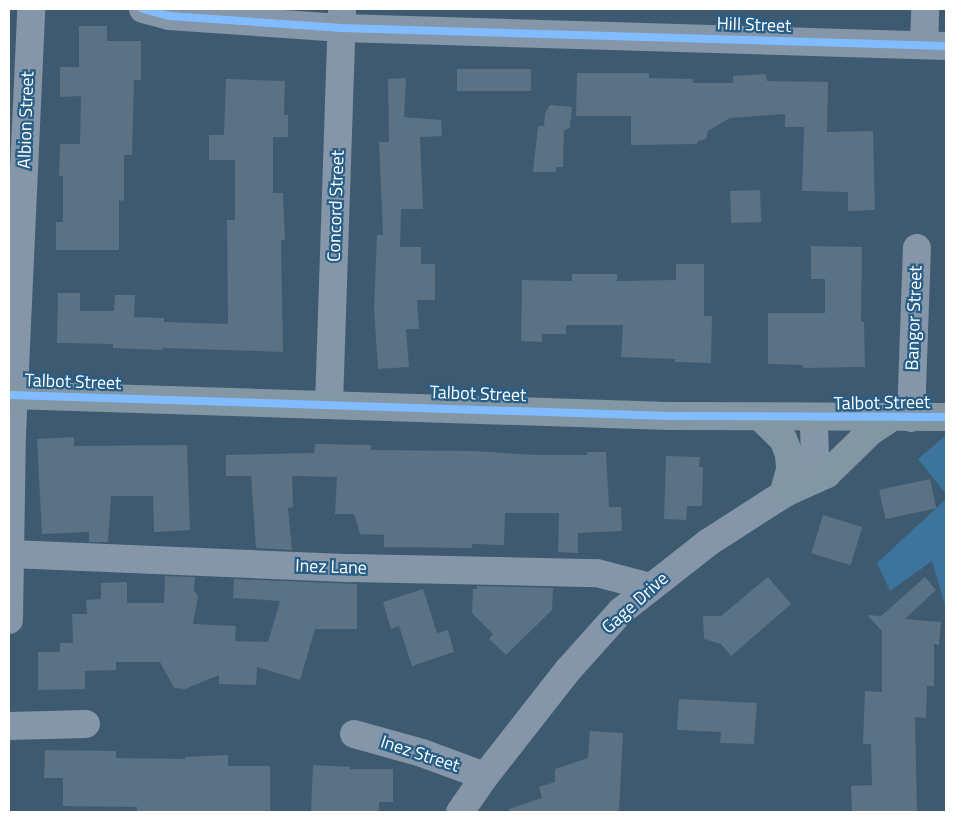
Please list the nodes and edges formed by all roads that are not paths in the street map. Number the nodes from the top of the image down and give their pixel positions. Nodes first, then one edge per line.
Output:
1 (31, 9) edge
2 (143, 9) edge
3 (925, 9) edge
4 (342, 19) edge
5 (935, 46) edge
6 (917, 248) dead end
7 (12, 395) edge
8 (329, 404) junction
9 (946, 417) edge
10 (761, 418) junction
11 (814, 418) junction
12 (901, 418) junction
13 (783, 494) junction
14 (11, 554) junction
15 (650, 587) junction
16 (9, 620) edge
17 (86, 724) dead end
18 (9, 726) edge
19 (354, 734) dead end
20 (485, 776) junction
21 (460, 812) edge

1 - 7 street, Albion Street
2 - 4 street, Hill Street
3 - 5 street
4 - 5 street, Hill Street
4 - 8 street, Concord Street
6 - 12 street, Bangor Street
7 - 8 main road, Talbot Street
7 - 14 street, Albion Street
8 - 10 main road, Talbot Street
9 - 12 main road, Talbot Street
10 - 11 main road, Talbot Street
10 - 13 main road
11 - 12 main road, Talbot Street
11 - 13 street, Gage Drive
12 - 13 main road
13 - 15 street, Gage Drive
14 - 15 street, Inez Lane
14 - 16 street, Albion Street
15 - 20 street, Gage Drive
17 - 18 street
19 - 20 street, Inez Street
20 - 21 street, Gage Drive

